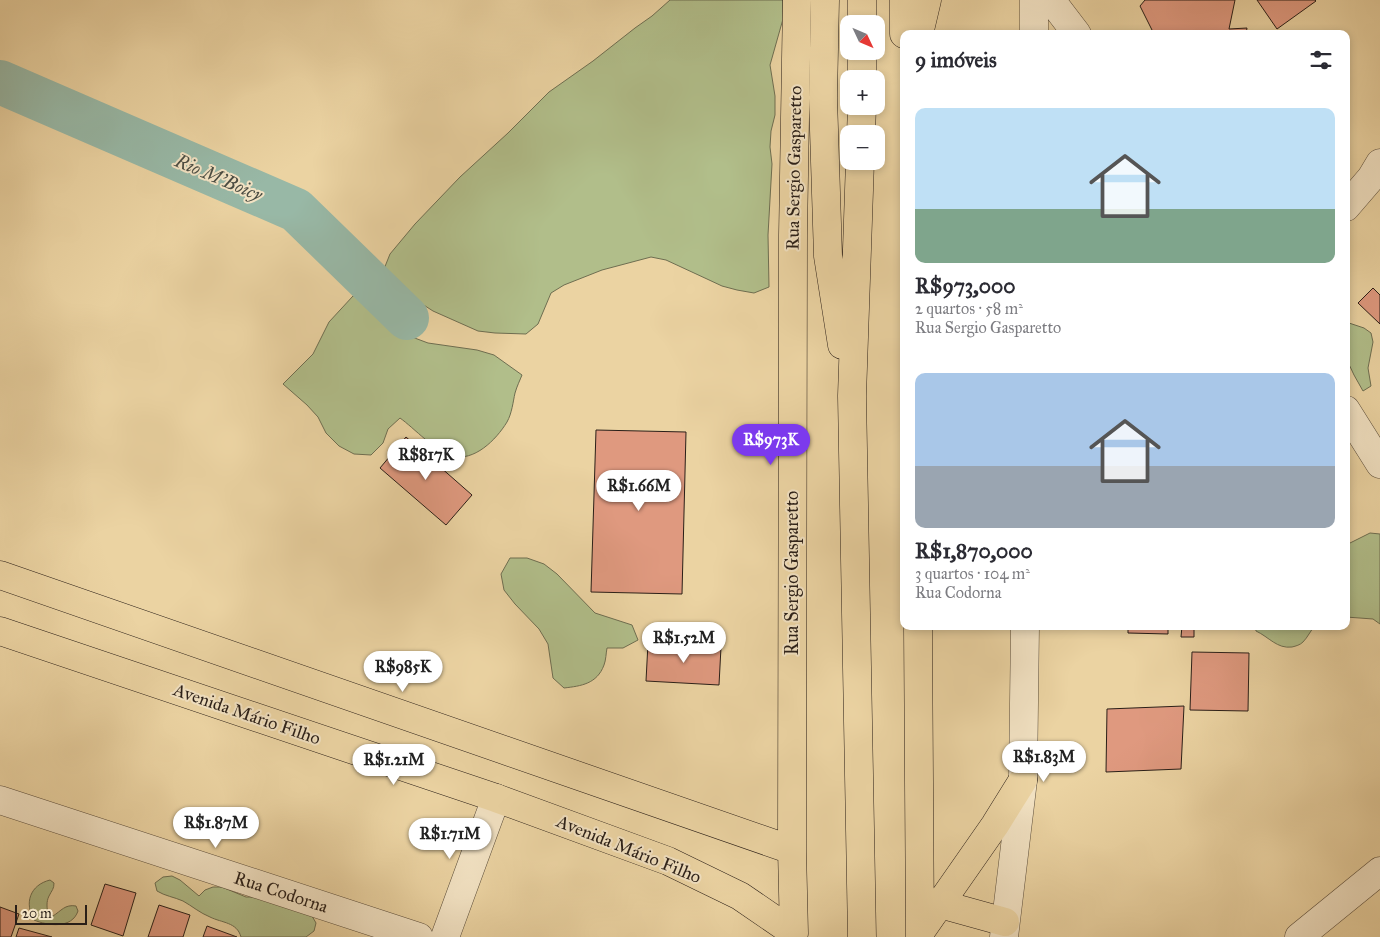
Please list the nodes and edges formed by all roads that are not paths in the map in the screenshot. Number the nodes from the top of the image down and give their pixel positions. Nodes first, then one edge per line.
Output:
1 (797, 0) edge
2 (825, 0) edge
3 (862, 0) edge
4 (904, 0) edge
5 (927, 0) edge
6 (1034, 0) edge
7 (1051, 0) edge
8 (862, 15) edge
9 (904, 30) edge
10 (921, 30) edge
11 (1034, 30) edge
12 (1074, 30) edge
13 (1380, 163) edge
14 (860, 170) edge
15 (1350, 203) edge
16 (852, 396) junction
17 (1350, 416) edge
18 (1380, 464) edge
19 (0, 575) edge
20 (918, 630) edge
21 (1026, 630) edge
22 (0, 631) edge
23 (1023, 780) junction
24 (496, 798) junction
25 (0, 800) edge
26 (792, 850) junction
27 (1380, 871) edge
28 (940, 904) junction
29 (1005, 930) edge
30 (920, 934) edge
31 (794, 935) edge
32 (418, 937) edge
33 (445, 937) edge
34 (862, 937) edge
35 (1299, 937) edge

1 - 26 main road, Rua Sergio Gasparetto
2 - 16 main road
3 - 8 main road
4 - 9 main road
5 - 10 main road
6 - 11 street
7 - 12 street
13 - 15 street
14 - 16 main road
16 - 34 main road
17 - 18 street
19 - 26 main road
20 - 30 main road
21 - 23 street
22 - 24 main road, Avenida Mário Filho
23 - 28 main road
23 - 29 street
24 - 31 main road, Avenida Mário Filho
24 - 33 street
25 - 32 street, Rua Codorna
26 - 31 main road, Rua Sergio Gasparetto
27 - 35 street
28 - 29 main road
28 - 30 main road

